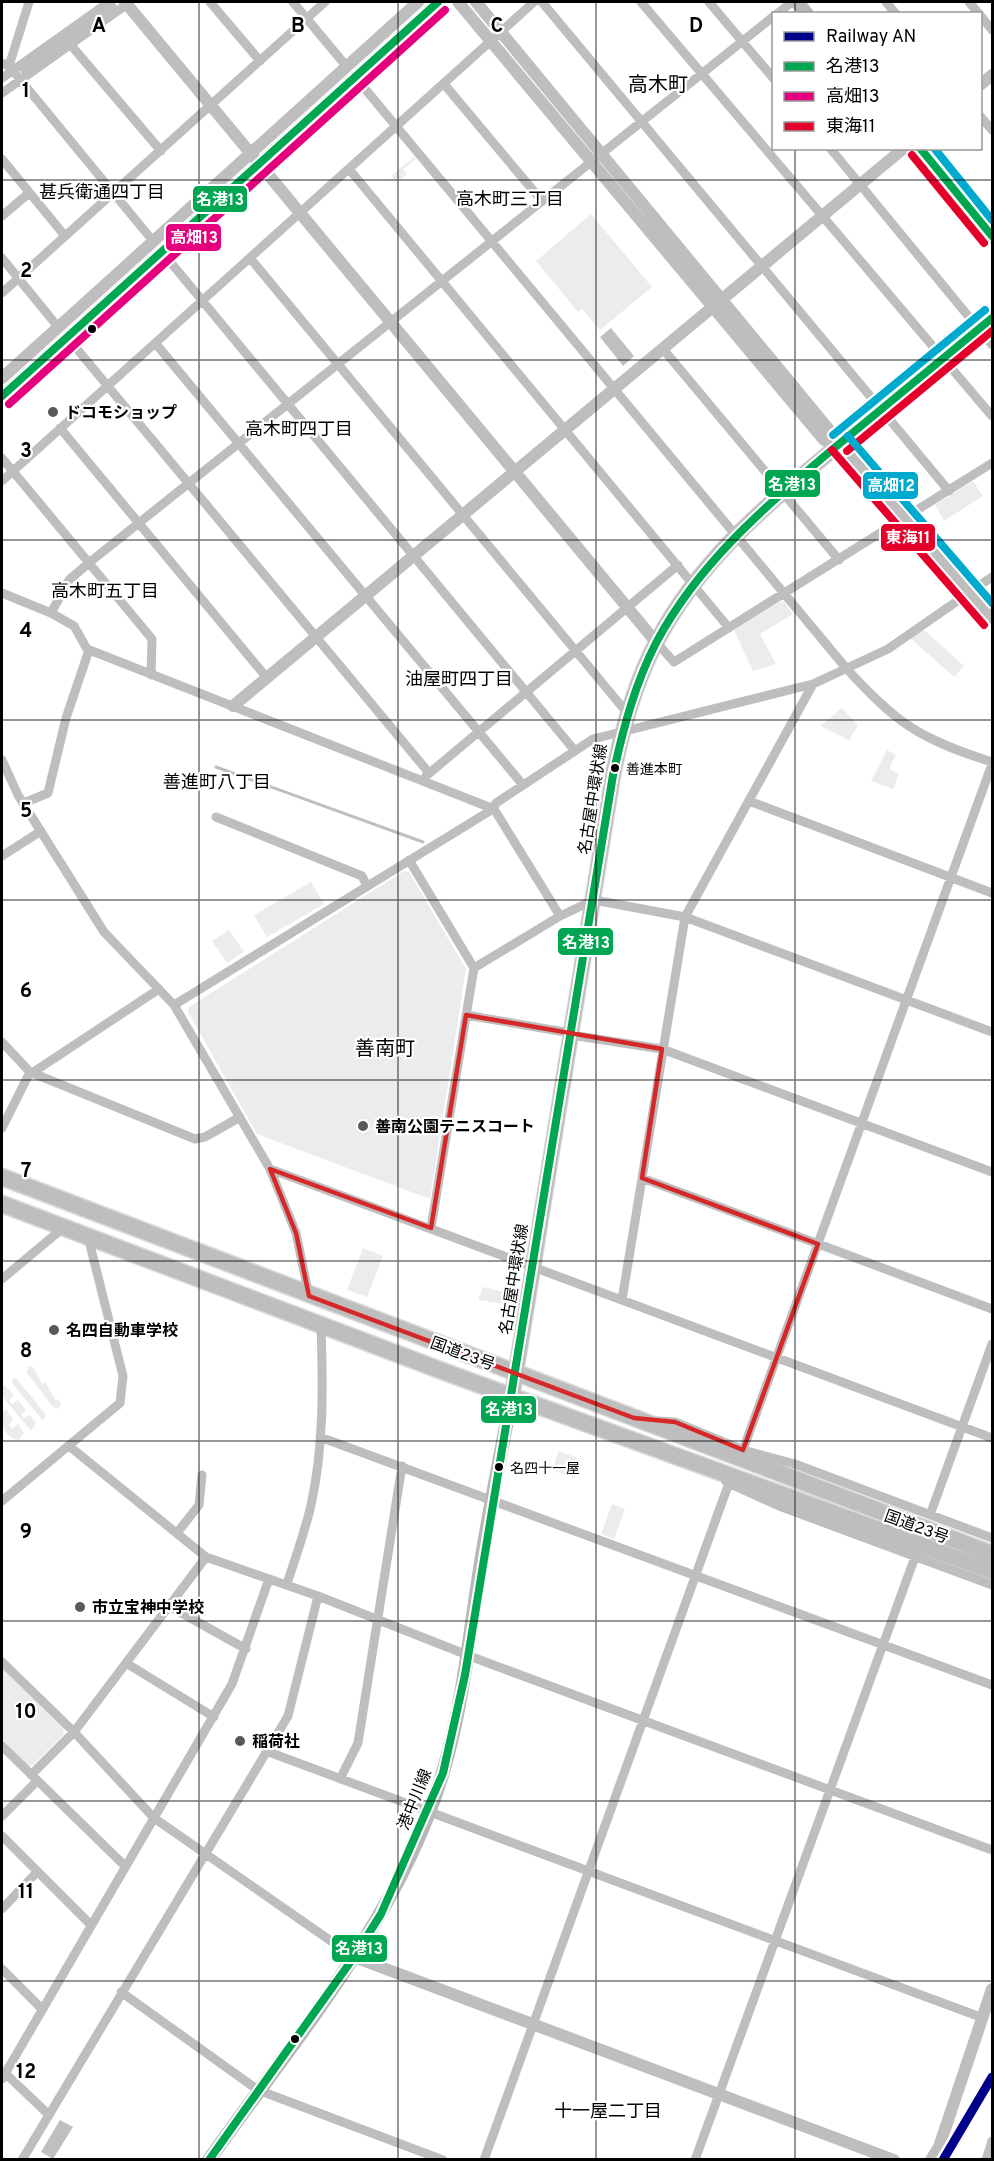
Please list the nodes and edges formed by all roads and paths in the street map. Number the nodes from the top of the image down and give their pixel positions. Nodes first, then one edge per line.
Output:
1 (29, 2) edge
2 (109, 2) edge
3 (127, 2) edge
4 (210, 2) edge
5 (293, 2) edge
6 (326, 2) edge
7 (418, 2) edge
8 (438, 2) edge
9 (458, 2) edge
10 (476, 2) edge
11 (534, 2) edge
12 (542, 2) edge
13 (640, 2) edge
14 (709, 2) edge
15 (792, 2) edge
16 (779, 12) edge
17 (982, 16) edge
18 (772, 17) edge
19 (307, 18) junction
20 (993, 30) edge
21 (497, 36) junction
22 (742, 41) junction
23 (70, 44) junction
24 (260, 62) junction
25 (347, 67) junction
26 (12, 72) edge
27 (702, 74) junction
28 (2, 78) edge
29 (356, 78) junction
30 (772, 78) edge
31 (444, 84) junction
32 (2, 93) edge
33 (211, 106) junction
34 (982, 117) edge
35 (642, 122) junction
36 (396, 127) junction
37 (993, 130) edge
38 (832, 150) edge
39 (902, 150) edge
40 (922, 150) edge
41 (161, 151) junction
42 (251, 155) junction
43 (597, 157) junction
44 (2, 159) edge
45 (260, 165) junction
46 (349, 169) junction
47 (860, 185) junction
48 (29, 193) junction
49 (113, 193) junction
50 (542, 201) junction
51 (300, 214) junction
52 (2, 216) edge
53 (823, 216) junction
54 (65, 236) junction
55 (993, 236) edge
56 (492, 240) junction
57 (153, 241) junction
58 (162, 252) junction
59 (2, 258) edge
60 (250, 258) junction
61 (761, 267) junction
62 (18, 278) junction
63 (442, 281) junction
64 (2, 293) edge
65 (202, 300) junction
66 (717, 304) junction
67 (993, 318) edge
68 (390, 322) junction
69 (58, 327) junction
70 (979, 329) junction
71 (67, 337) junction
72 (156, 344) junction
73 (993, 345) edge
74 (663, 349) junction
75 (944, 358) junction
76 (338, 363) junction
77 (2, 378) edge
78 (108, 385) junction
79 (615, 389) junction
80 (2, 396) edge
81 (288, 404) junction
82 (880, 410) junction
83 (993, 416) edge
84 (60, 428) junction
85 (566, 430) junction
86 (238, 443) junction
87 (840, 443) junction
88 (2, 458) edge
89 (993, 463) edge
90 (12, 471) junction
91 (515, 472) junction
92 (2, 481) edge
93 (189, 483) junction
94 (949, 491) junction
95 (782, 492) junction
96 (463, 515) junction
97 (905, 518) junction
98 (139, 523) junction
99 (734, 534) junction
100 (415, 555) junction
101 (839, 560) junction
102 (90, 562) junction
103 (678, 565) junction
104 (993, 577) edge
105 (693, 584) junction
106 (968, 593) junction
107 (2, 594) edge
108 (785, 594) junction
109 (365, 596) junction
110 (627, 607) junction
111 (51, 613) junction
112 (993, 618) edge
113 (729, 628) junction
114 (316, 637) junction
115 (656, 642) junction
116 (89, 650) junction
117 (575, 651) junction
118 (846, 668) junction
119 (151, 675) junction
120 (267, 678) junction
121 (813, 684) junction
122 (526, 691) junction
123 (233, 706) junction
124 (628, 714) junction
125 (478, 732) junction
126 (621, 734) junction
127 (575, 751) junction
128 (2, 760) edge
129 (993, 763) edge
130 (425, 776) junction
131 (523, 785) junction
132 (749, 801) junction
133 (24, 803) junction
134 (493, 808) junction
135 (216, 817) dead end
136 (41, 831) junction
137 (2, 856) edge
138 (409, 860) junction
139 (953, 878) junction
140 (367, 886) junction
141 (993, 892) edge
142 (594, 900) junction
143 (560, 916) junction
144 (684, 917) junction
145 (474, 968) junction
146 (159, 989) junction
147 (906, 999) junction
148 (174, 1005) junction
149 (466, 1015) junction
150 (993, 1032) edge
151 (571, 1034) junction
152 (2, 1042) edge
153 (662, 1049) junction
154 (31, 1073) junction
155 (240, 1117) junction
156 (863, 1123) junction
157 (2, 1128) edge
158 (270, 1169) junction
159 (993, 1172) edge
160 (2, 1177) edge
161 (642, 1178) junction
162 (2, 1204) edge
163 (63, 1227) junction
164 (431, 1228) junction
165 (88, 1237) junction
166 (818, 1244) junction
167 (533, 1267) junction
168 (2, 1279) edge
169 (309, 1296) junction
170 (622, 1300) junction
171 (993, 1309) edge
172 (321, 1326) junction
173 (993, 1344) edge
174 (777, 1358) junction
175 (515, 1373) junction
176 (512, 1396) junction
177 (634, 1418) junction
178 (962, 1427) junction
179 (626, 1436) junction
180 (320, 1437) junction
181 (993, 1438) edge
182 (69, 1446) junction
183 (743, 1450) junction
184 (402, 1466) junction
185 (202, 1475) dead end
186 (729, 1483) junction
187 (794, 1489) junction
188 (494, 1499) junction
189 (2, 1501) edge
190 (930, 1515) junction
191 (177, 1533) junction
192 (993, 1538) edge
193 (993, 1554) edge
194 (206, 1557) junction
195 (915, 1557) junction
196 (993, 1571) edge
197 (696, 1575) junction
198 (269, 1578) junction
199 (287, 1584) junction
200 (993, 1586) edge
201 (318, 1596) junction
202 (169, 1606) junction
203 (378, 1619) junction
204 (883, 1644) junction
205 (246, 1649) junction
206 (468, 1652) junction
207 (2, 1662) edge
208 (126, 1663) junction
209 (993, 1685) edge
210 (214, 1717) junction
211 (643, 1720) junction
212 (74, 1732) junction
213 (2, 1746) edge
214 (266, 1751) junction
215 (34, 1778) junction
216 (340, 1779) junction
217 (830, 1790) junction
218 (428, 1812) junction
219 (2, 1816) edge
220 (154, 1818) junction
221 (2, 1836) edge
222 (993, 1850) edge
223 (204, 1854) junction
224 (125, 1866) junction
225 (588, 1871) junction
226 (37, 1872) junction
227 (2, 1909) edge
228 (91, 1925) junction
229 (775, 1941) junction
230 (354, 1957) junction
231 (2, 1969) edge
232 (993, 1989) edge
233 (121, 1992) junction
234 (42, 2009) junction
235 (982, 2018) junction
236 (533, 2024) junction
237 (3, 2075) edge
238 (258, 2090) junction
239 (719, 2094) junction
240 (48, 2114) junction
241 (993, 2141) edge
242 (26, 2158) edge
243 (209, 2160) edge
244 (443, 2160) edge
245 (484, 2160) edge
246 (695, 2160) edge
247 (894, 2160) edge
248 (931, 2160) edge
249 (986, 2160) edge

1 - 26 street
2 - 26 street
3 - 23 street
3 - 33 street
4 - 24 street
5 - 19 street
6 - 19 street
7 - 25 street
8 - 29 street
9 - 21 street
10 - 21 street
11 - 21 street
12 - 35 street
13 - 27 street
14 - 22 street
15 - 16 street
17 - 20 street
18 - 22 street
19 - 24 street
19 - 25 street
21 - 31 street
21 - 43 street
22 - 27 street
22 - 30 street
23 - 26 street
23 - 41 street
24 - 33 street
25 - 42 street
26 - 28 street
26 - 32 street
26 - 49 street
27 - 35 street
27 - 53 street
29 - 36 street
29 - 45 street
31 - 36 street
31 - 50 street
33 - 41 street
33 - 42 street
34 - 37 street
35 - 43 street
35 - 61 street
36 - 46 street
36 - 56 street
38 - 47 street
39 - 47 street
40 - 55 main road
41 - 49 street
42 - 45 street
42 - 57 street
43 - 50 street
43 - 66 street
44 - 48 street
45 - 51 street
45 - 58 street
46 - 51 street
46 - 63 street
47 - 53 street
47 - 70 street
48 - 52 street
48 - 54 street
49 - 54 street
49 - 57 street
50 - 56 street
51 - 60 street
51 - 68 street
53 - 61 street
53 - 75 street
54 - 62 street
56 - 63 street
56 - 79 street
57 - 69 street
58 - 65 street
58 - 71 street
59 - 62 street
60 - 65 street
60 - 76 street
61 - 66 street
61 - 82 street
62 - 64 street
62 - 69 street
63 - 68 street
63 - 85 street
65 - 72 street
65 - 81 street
66 - 74 street
66 - 87 street
67 - 70 main road, 名古屋中環状線
68 - 76 street
68 - 91 street
69 - 77 street
70 - 73 street
70 - 75 main road, 名古屋中環状線
71 - 78 street
71 - 80 street
72 - 78 street
72 - 86 street
74 - 79 street
74 - 95 street
75 - 82 main road, 名古屋中環状線
75 - 83 street
76 - 81 street
76 - 96 street
78 - 84 street
78 - 93 street
79 - 85 street
79 - 99 street
81 - 86 street
81 - 100 street
82 - 87 main road, 名古屋中環状線
82 - 94 street
84 - 90 street
84 - 98 street
85 - 91 street
85 - 103 street
86 - 93 street
86 - 109 street
87 - 95 main road, 名古屋中環状線
87 - 97 street
88 - 90 street
89 - 94 street
90 - 92 street
90 - 102 street
91 - 96 street
91 - 110 street
93 - 98 street
93 - 114 street
94 - 97 street
95 - 99 main road, 名古屋中環状線
95 - 101 street
96 - 100 street
96 - 117 street
97 - 101 street
97 - 106 street
98 - 102 street
98 - 120 street
99 - 105 main road, 名古屋中環状線
99 - 108 street
100 - 109 street
100 - 122 street
101 - 108 street
102 - 111 street
102 - 119 street
103 - 105 street
103 - 110 street
104 - 106 street
105 - 113 street
105 - 115 main road, 名古屋中環状線
106 - 112 street
106 - 118 street
107 - 111 street
108 - 113 street
108 - 118 street
109 - 114 street
109 - 125 street
110 - 115 street
110 - 117 street
111 - 116 street
113 - 115 street
114 - 120 street
114 - 130 street
115 - 124 main road, 名古屋中環状線
116 - 119 street
116 - 133 street
117 - 122 street
117 - 124 street
118 - 121 street
118 - 129 street
119 - 123 street
120 - 123 street
121 - 126 street
121 - 132 street
122 - 125 street
122 - 127 street
123 - 130 street
124 - 126 main road, 名古屋中環状線
125 - 130 street
125 - 131 street
126 - 127 street
126 - 142 main road, 名古屋中環状線
127 - 131 street
128 - 133 street
129 - 139 street
130 - 134 street
131 - 134 street
132 - 139 street
132 - 144 street
133 - 136 street
134 - 138 street
134 - 143 street
135 - 140 street
136 - 137 street
136 - 146 street
138 - 140 street
138 - 145 street
139 - 141 street
139 - 147 street
140 - 148 street
142 - 143 street
142 - 144 street
142 - 151 main road, 名古屋中環状線
143 - 145 street
144 - 147 street
144 - 153 street
145 - 149 street
146 - 148 street
146 - 154 street
147 - 150 street
147 - 156 street
148 - 155 street
149 - 151 street
149 - 164 street
151 - 153 street
151 - 167 main road, 名古屋中環状線
152 - 154 street
153 - 156 street
153 - 161 street
154 - 155 street
154 - 157 street
155 - 158 street
156 - 159 street
156 - 166 street
158 - 164 street
158 - 169 street
160 - 169 highway, 国道23号
161 - 166 street
161 - 170 street
162 - 163 highway, 国道23号
163 - 165 highway, 国道23号
163 - 168 street
164 - 167 street
165 - 172 highway, 国道23号
165 - 182 street
166 - 171 street
166 - 174 street
167 - 170 street
167 - 175 main road, 名古屋中環状線
169 - 175 highway, 国道23号
170 - 174 street
172 - 176 highway, 国道23号
172 - 180 street
173 - 178 street
174 - 178 street
174 - 183 street
175 - 176 main road, 名古屋中環状線
175 - 177 highway, 国道23号
176 - 179 highway, 国道23号
176 - 188 main road, 港中川線
177 - 183 street
177 - 187 highway, 国道23号
178 - 181 street
178 - 190 street
179 - 186 street
179 - 187 highway, 国道23号
180 - 184 street
180 - 199 street
182 - 189 street
182 - 191 street
183 - 190 street
184 - 188 street
184 - 203 street
185 - 191 street
186 - 195 street
186 - 197 street
187 - 193 highway, 国道23号
187 - 196 highway, 国道23号
188 - 197 street
188 - 206 main road, 港中川線
190 - 192 street
191 - 194 street
194 - 198 street
194 - 202 street
195 - 200 street
195 - 204 street
197 - 204 street
197 - 211 street
198 - 199 street
198 - 205 street
199 - 201 street
201 - 203 street
201 - 214 street
202 - 205 street
202 - 208 street
203 - 206 street
203 - 216 street
204 - 209 street
204 - 217 street
205 - 210 street
206 - 211 street
206 - 218 main road, 港中川線
207 - 212 street
208 - 210 street
208 - 212 street
210 - 220 street
211 - 217 street
211 - 225 street
212 - 215 street
212 - 220 street
213 - 215 street
214 - 216 street
214 - 223 street
215 - 219 street
215 - 224 street
216 - 218 street
217 - 222 street
217 - 229 street
218 - 225 street
218 - 230 main road, 港中川線
220 - 223 street
220 - 224 street
221 - 226 street
223 - 230 street
223 - 233 street
224 - 228 street
225 - 229 street
225 - 236 street
226 - 227 street
226 - 228 street
228 - 234 street
229 - 235 street
229 - 239 street
230 - 236 street
230 - 238 main road, 港中川線
231 - 234 street
232 - 235 street
233 - 238 street
233 - 240 street
234 - 237 street
235 - 248 street
236 - 239 street
236 - 245 street
237 - 240 street
238 - 243 main road, 港中川線
238 - 244 street
239 - 246 street
239 - 247 street
240 - 242 street
241 - 249 street

